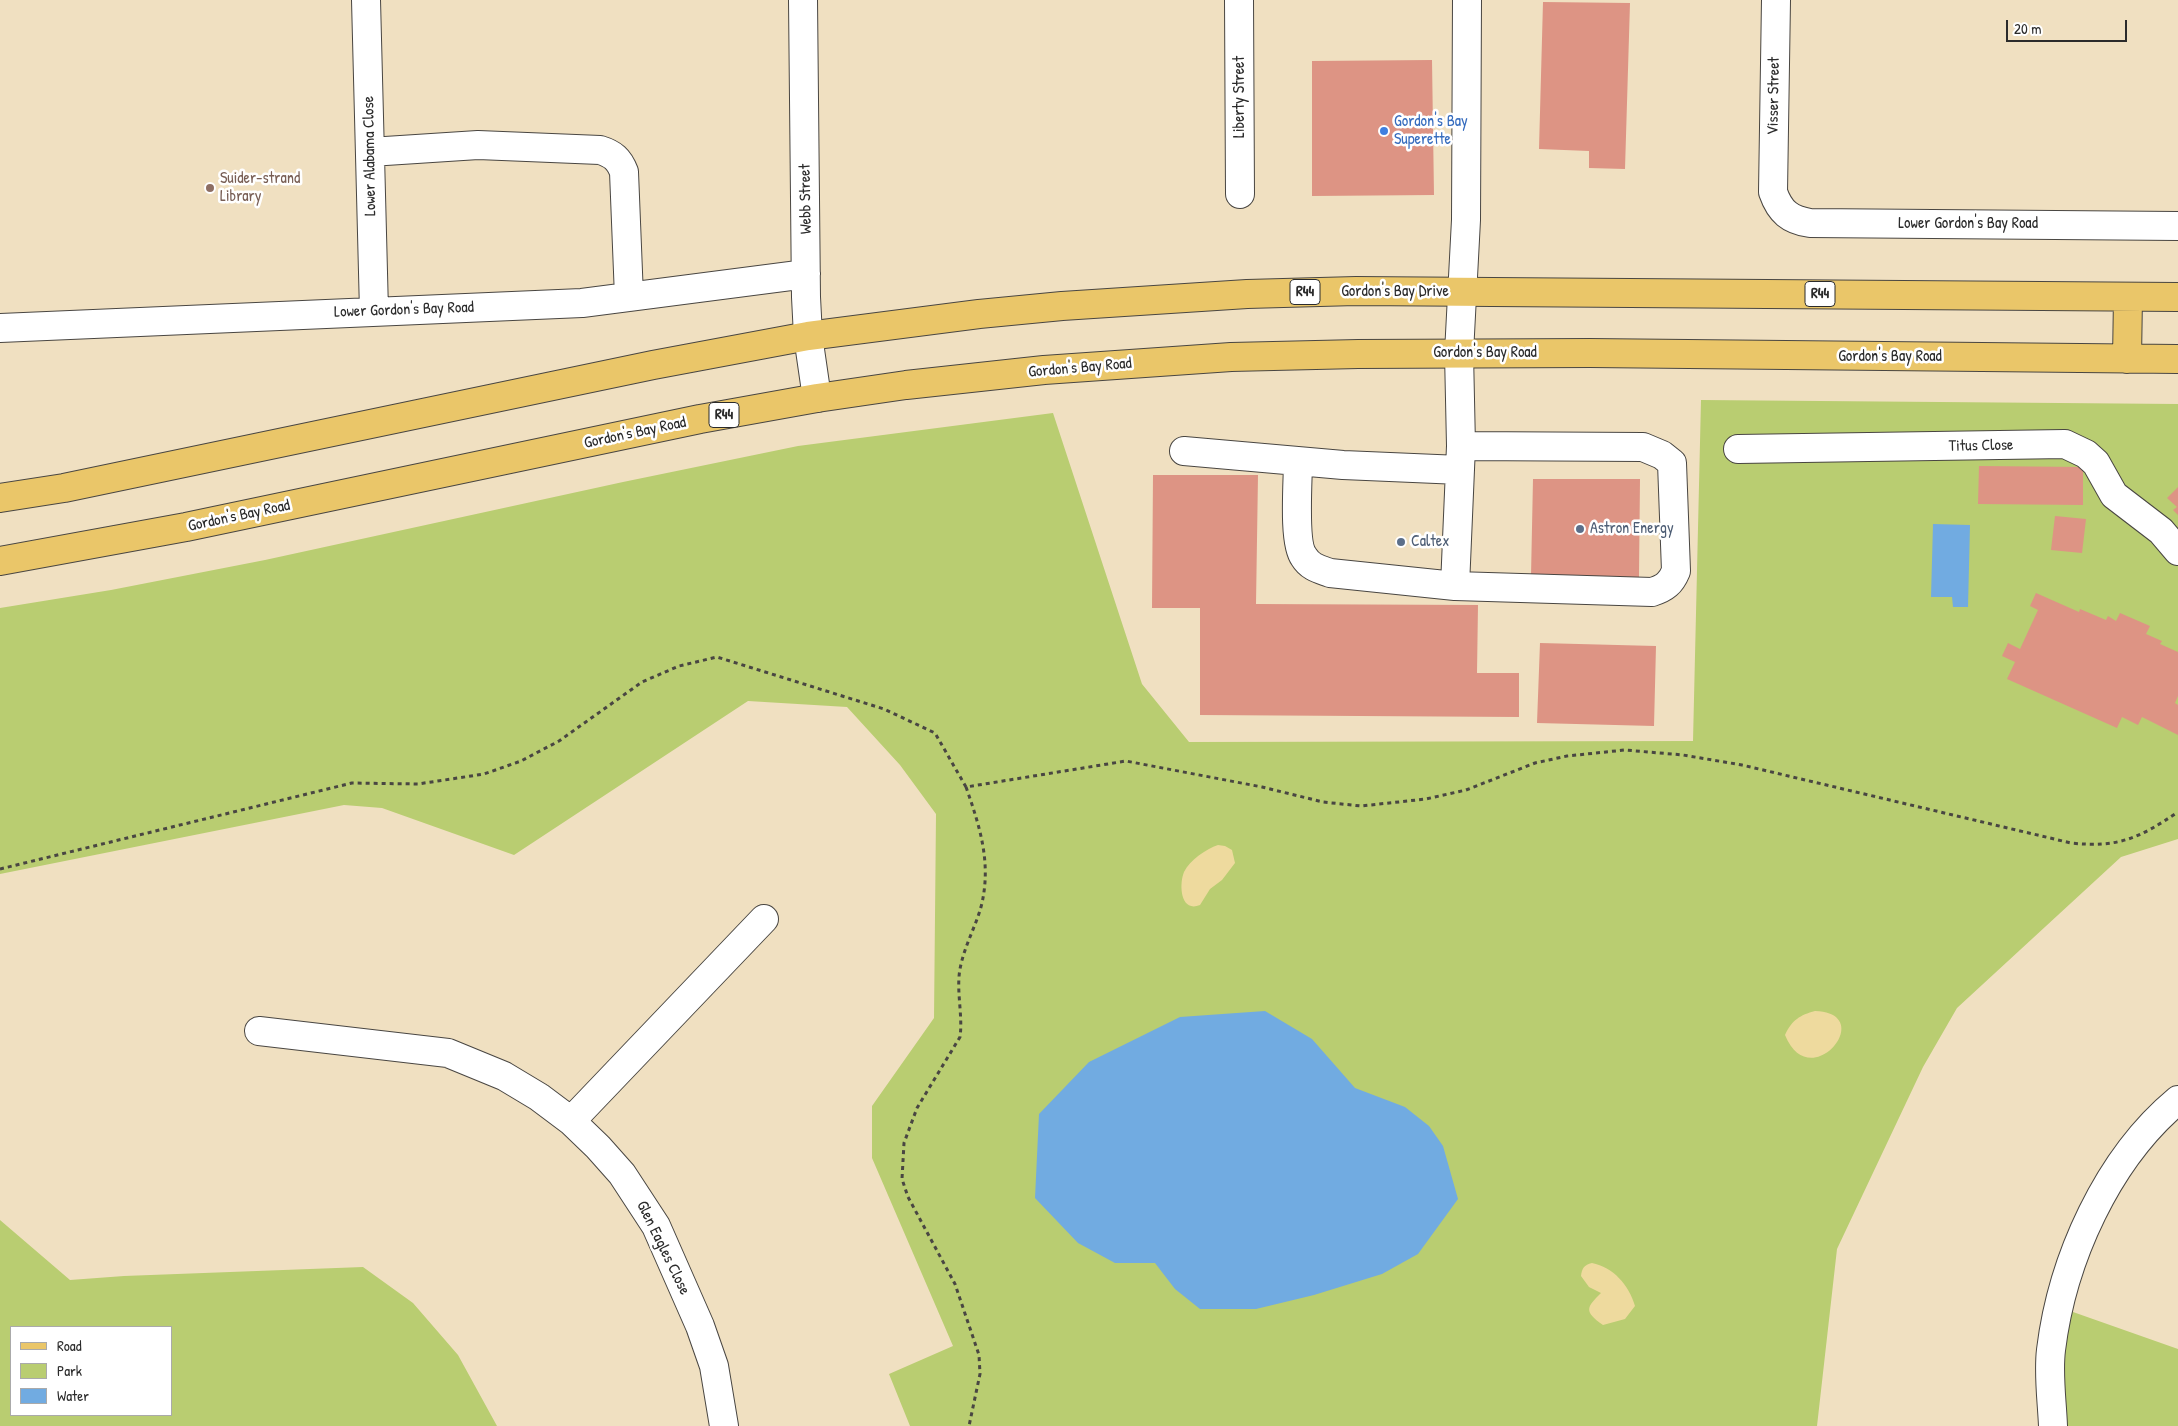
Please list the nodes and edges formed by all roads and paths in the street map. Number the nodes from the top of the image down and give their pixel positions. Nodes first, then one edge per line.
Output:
1 (366, 0) edge
2 (804, 0) edge
3 (1239, 0) edge
4 (1467, 0) edge
5 (1776, 0) edge
6 (370, 152) junction
7 (1773, 192) joint
8 (1240, 194) dead end
9 (2178, 226) edge
10 (806, 274) junction
11 (1462, 292) junction
12 (629, 297) junction
13 (2128, 297) junction
14 (2178, 297) edge
15 (374, 311) junction
16 (0, 328) edge
17 (808, 336) junction
18 (1459, 353) junction
19 (2127, 359) junction
20 (2178, 359) edge
21 (817, 398) junction
22 (1738, 449) dead end
23 (1184, 451) dead end
24 (1461, 458) junction
25 (1298, 461) junction
26 (0, 498) edge
27 (2178, 550) edge
28 (0, 561) edge
29 (1455, 586) junction
30 (966, 787) junction
31 (2178, 812) edge
32 (0, 869) edge
33 (764, 919) dead end
34 (259, 1031) dead end
35 (2178, 1100) edge
36 (571, 1121) junction
37 (724, 1426) edge
38 (968, 1426) edge
39 (2053, 1426) edge

1 - 6 street, Lower Alabama Close
2 - 10 street, Webb Street
3 - 8 street, Liberty Street
4 - 11 street
5 - 7 street, Visser Street
6 - 12 street
6 - 15 street, Lower Alabama Close
7 - 9 street, Lower Gordon's Bay Road
10 - 12 street, Lower Gordon's Bay Road
10 - 17 street, Webb Street
11 - 13 main road, R44
11 - 17 main road, Gordon's Bay Drive / R44
11 - 18 street
12 - 15 street, Lower Gordon's Bay Road
13 - 14 main road, R44
13 - 19 main road
15 - 16 street, Lower Gordon's Bay Road
17 - 21 street, Webb Street
17 - 26 main road, R44
18 - 19 main road, Gordon's Bay Road / R44
18 - 21 main road, Gordon's Bay Road / R44
18 - 24 street
19 - 20 main road, Gordon's Bay Road / R44
21 - 28 main road, Gordon's Bay Road / R44
22 - 27 street, Titus Close
23 - 25 street
24 - 25 street
24 - 29 street
24 - 29 street
25 - 29 street
30 - 31 path
30 - 32 path
30 - 38 path
33 - 36 street
34 - 36 street, Glen Eagles Close
35 - 39 street
36 - 37 street, Glen Eagles Close

